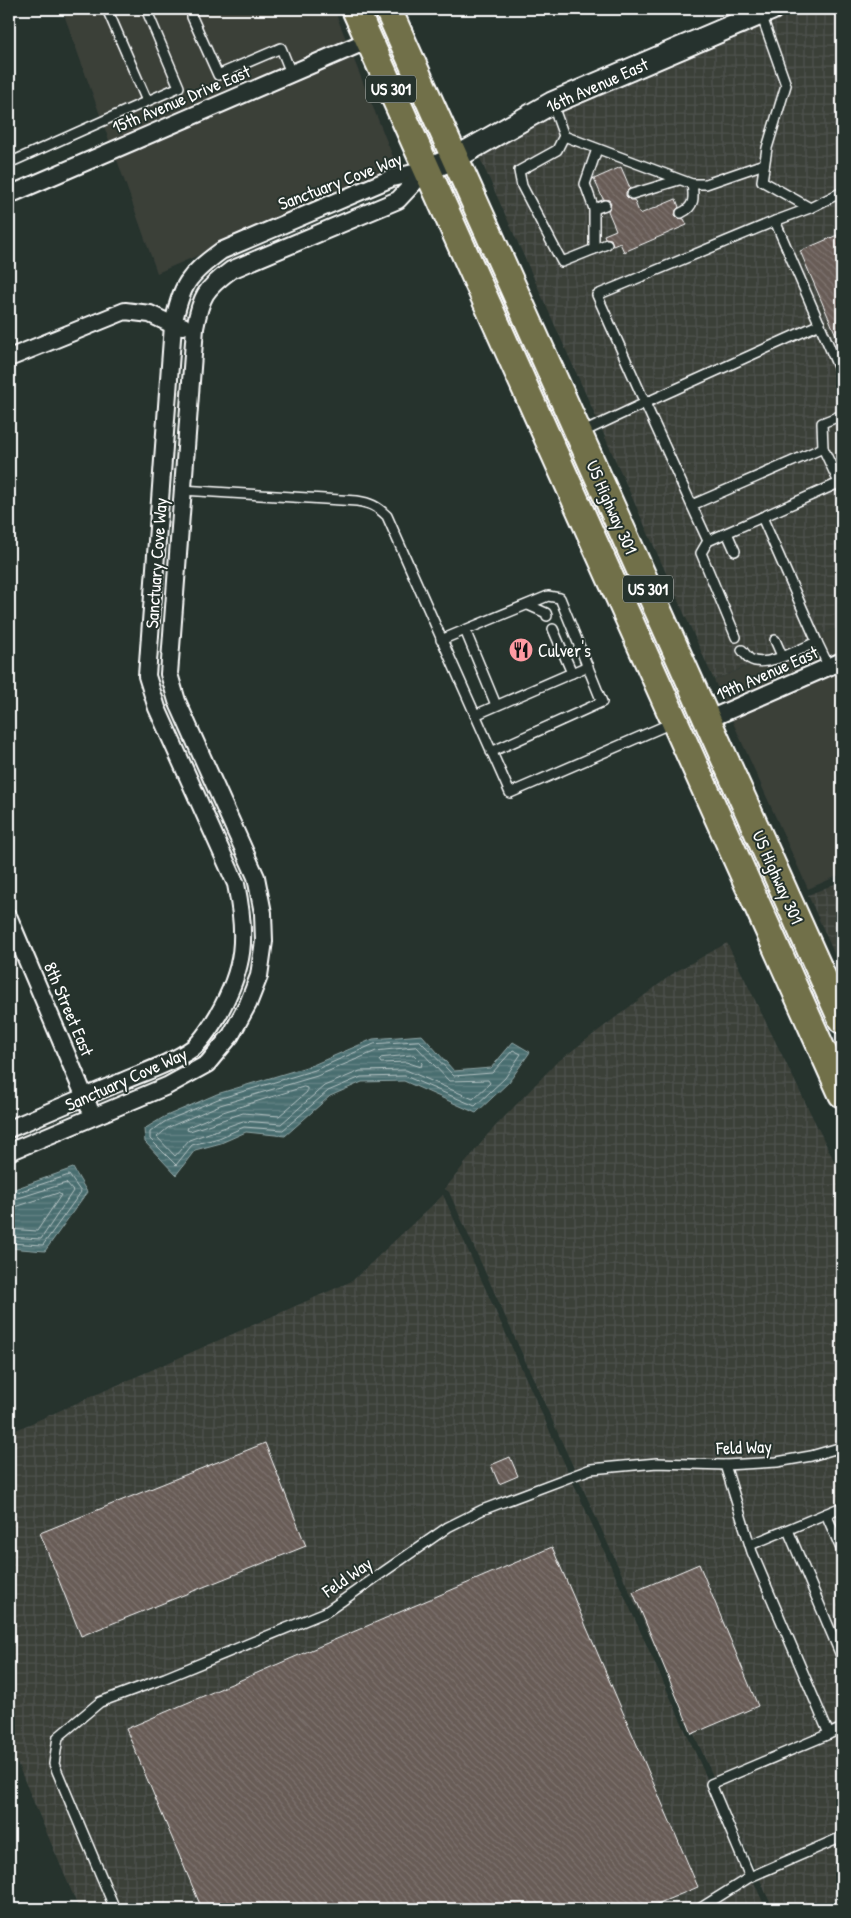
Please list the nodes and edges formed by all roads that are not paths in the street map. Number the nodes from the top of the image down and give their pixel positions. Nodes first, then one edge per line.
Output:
1 (108, 9) edge
2 (146, 9) edge
3 (356, 9) edge
4 (388, 9) edge
5 (766, 11) edge
6 (192, 17) dead end
7 (369, 40) junction
8 (291, 73) junction
9 (147, 101) junction
10 (552, 103) junction
11 (564, 136) junction
12 (597, 148) junction
13 (455, 158) junction
14 (9, 163) edge
15 (764, 164) junction
16 (426, 170) junction
17 (679, 180) junction
18 (692, 184) junction
19 (842, 192) edge
20 (632, 194) dead end
21 (9, 195) edge
22 (605, 204) dead end
23 (810, 208) junction
24 (594, 209) junction
25 (681, 213) dead end
26 (775, 221) junction
27 (607, 244) dead end
28 (594, 249) junction
29 (174, 324) junction
30 (820, 324) junction
31 (195, 328) junction
32 (9, 358) edge
33 (842, 376) edge
34 (645, 403) junction
35 (842, 415) edge
36 (579, 434) junction
37 (823, 448) junction
38 (841, 486) edge
39 (182, 490) junction
40 (692, 505) junction
41 (762, 517) junction
42 (727, 533) junction
43 (708, 541) junction
44 (735, 551) dead end
45 (528, 605) junction
46 (547, 616) dead end
47 (632, 625) junction
48 (465, 630) junction
49 (553, 630) dead end
50 (736, 637) dead end
51 (442, 640) junction
52 (775, 640) dead end
53 (817, 642) junction
54 (742, 650) dead end
55 (782, 656) junction
56 (836, 664) edge
57 (588, 666) junction
58 (572, 673) junction
59 (496, 705) junction
60 (475, 715) junction
61 (707, 720) junction
62 (675, 721) junction
63 (491, 752) junction
64 (767, 852) junction
65 (9, 918) edge
66 (778, 950) junction
67 (842, 1020) edge
68 (842, 1056) edge
69 (842, 1094) edge
70 (85, 1097) junction
71 (93, 1116) junction
72 (9, 1129) edge
73 (9, 1152) edge
74 (842, 1447) edge
75 (725, 1465) junction
76 (842, 1507) edge
77 (826, 1514) junction
78 (788, 1530) junction
79 (750, 1545) junction
80 (842, 1552) edge
81 (842, 1658) edge
82 (842, 1728) edge
83 (829, 1734) junction
84 (842, 1837) edge
85 (750, 1877) junction
86 (115, 1909) edge
87 (699, 1909) edge

1 - 9 lane
2 - 9 lane
3 - 7 main road, US 301
4 - 13 main road, US 301
5 - 10 street, 16th Avenue East
5 - 15 lane
6 - 8 lane
7 - 8 street, 15th Avenue Drive East
7 - 16 main road, US 301
8 - 21 street, 15th Avenue Drive East
9 - 14 lane
10 - 11 lane
10 - 13 street, 16th Avenue East
11 - 12 lane
11 - 28 lane
12 - 17 lane
12 - 24 lane
13 - 16 street, 16th Avenue East
13 - 36 main road, US Highway 301 / US 301
15 - 18 lane
15 - 23 lane
16 - 29 street, Sanctuary Cove Way
16 - 31 street, Sanctuary Cove Way
16 - 47 main road, US 301
17 - 18 lane
17 - 20 lane
18 - 25 lane
19 - 23 lane
22 - 24 lane
23 - 26 lane
24 - 28 lane
26 - 30 lane
26 - 34 lane
27 - 28 lane
29 - 31 street
29 - 32 street
29 - 70 street, Sanctuary Cove Way
30 - 33 lane
30 - 34 lane
31 - 39 street, Sanctuary Cove Way
34 - 36 lane
34 - 40 lane
35 - 37 lane
36 - 61 main road, US Highway 301 / US 301
37 - 38 lane
37 - 40 lane
38 - 41 lane
39 - 51 lane
39 - 71 street, Sanctuary Cove Way
40 - 43 lane
41 - 42 lane
41 - 53 lane
42 - 43 lane
42 - 44 lane
43 - 50 lane
45 - 46 lane
45 - 48 lane
45 - 57 lane
47 - 61 main road
47 - 62 main road, US 301
48 - 51 lane
48 - 59 lane
49 - 58 lane
51 - 60 lane
52 - 55 lane
53 - 55 lane
53 - 56 lane
54 - 55 lane
56 - 61 street, 19th Avenue East
57 - 58 lane
57 - 63 lane
58 - 59 lane
59 - 60 lane
60 - 63 lane
61 - 64 main road, US Highway 301 / US 301
62 - 63 lane
62 - 64 main road
62 - 66 main road, US 301
64 - 67 main road, US Highway 301 / US 301
65 - 70 street, 8th Street East
66 - 68 main road
66 - 69 main road, US 301
70 - 71 street, 8th Street East
70 - 72 street, Sanctuary Cove Way
71 - 73 street, Sanctuary Cove Way
74 - 75 lane, Feld Way
75 - 79 lane
75 - 86 lane, Feld Way
76 - 77 lane
77 - 78 lane
77 - 80 lane
78 - 79 lane
78 - 81 lane
79 - 83 lane
82 - 83 lane
83 - 85 lane
84 - 85 lane
85 - 87 lane

